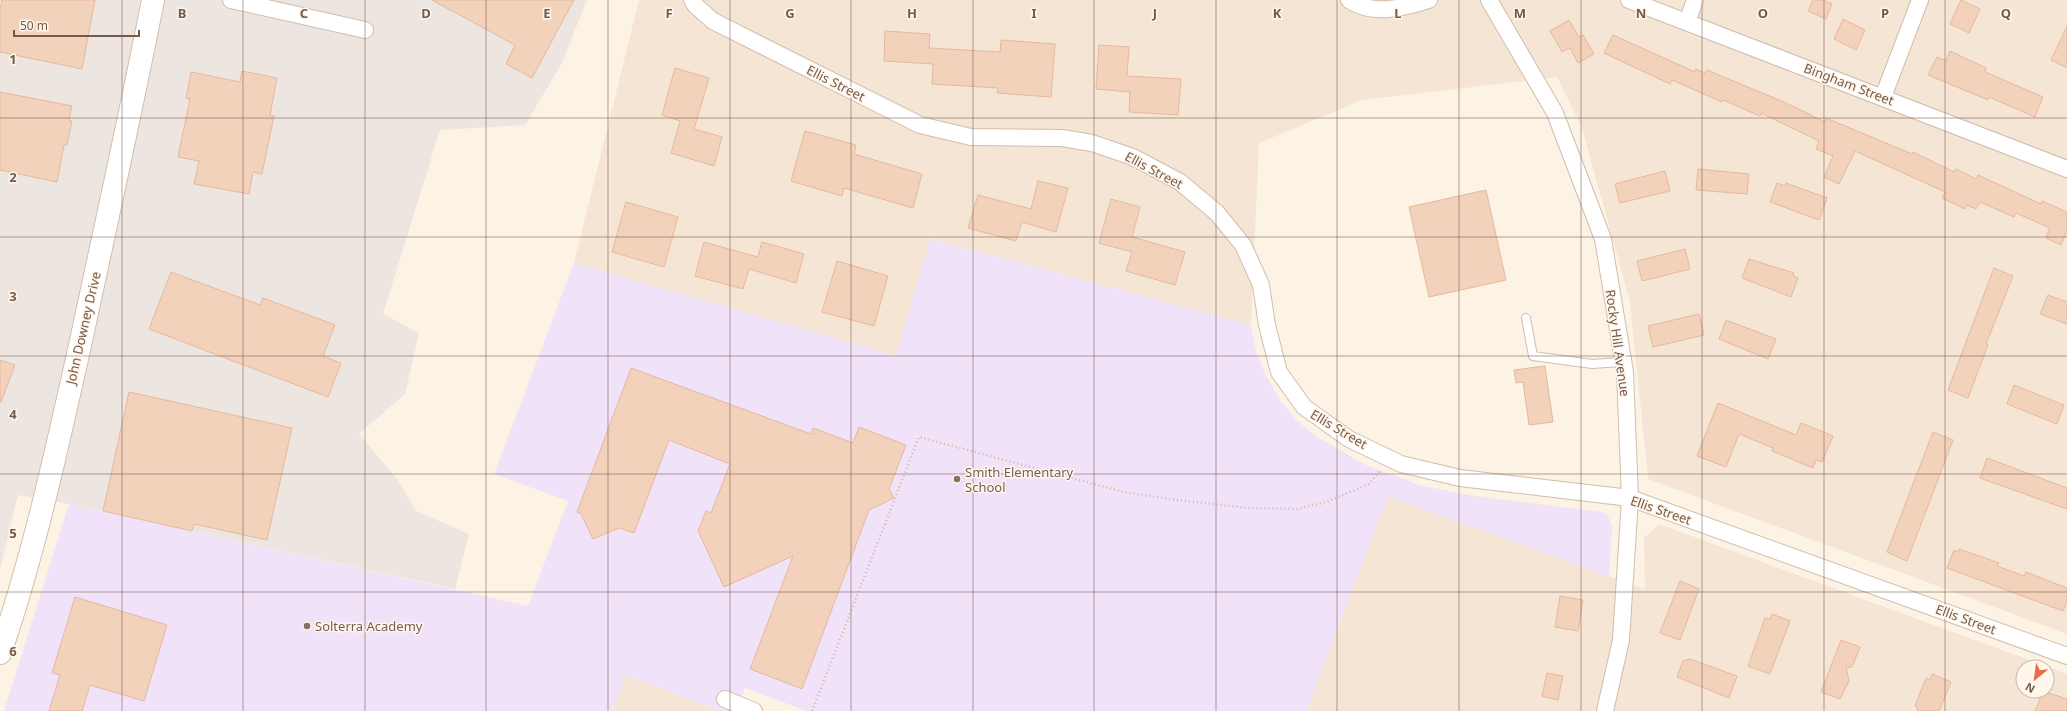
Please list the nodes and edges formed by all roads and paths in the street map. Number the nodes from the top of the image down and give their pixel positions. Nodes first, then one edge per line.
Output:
1 (153, 0) edge
2 (231, 0) edge
3 (692, 0) edge
4 (1349, 0) edge
5 (1429, 0) edge
6 (1489, 0) edge
7 (1630, 0) edge
8 (1695, 0) edge
9 (1920, 0) edge
10 (1687, 22) junction
11 (365, 30) dead end
12 (1883, 97) junction
13 (2067, 169) edge
14 (1526, 318) dead end
15 (1622, 362) junction
16 (1380, 471) dead end
17 (1630, 498) junction
18 (0, 653) edge
19 (2067, 656) edge
20 (725, 699) dead end
21 (754, 711) edge
22 (812, 711) edge
23 (1605, 711) edge

1 - 18 street, John Downey Drive
2 - 11 street
3 - 17 street, Ellis Street
4 - 5 street
6 - 15 street, Rocky Hill Avenue
7 - 10 street, Bingham Street
8 - 10 street
9 - 12 street
10 - 12 street, Bingham Street
12 - 13 street, Bingham Street
14 - 15 lane
15 - 17 street, Rocky Hill Avenue
16 - 22 path
17 - 19 street, Ellis Street
17 - 23 street, Rocky Hill Avenue
20 - 21 street

